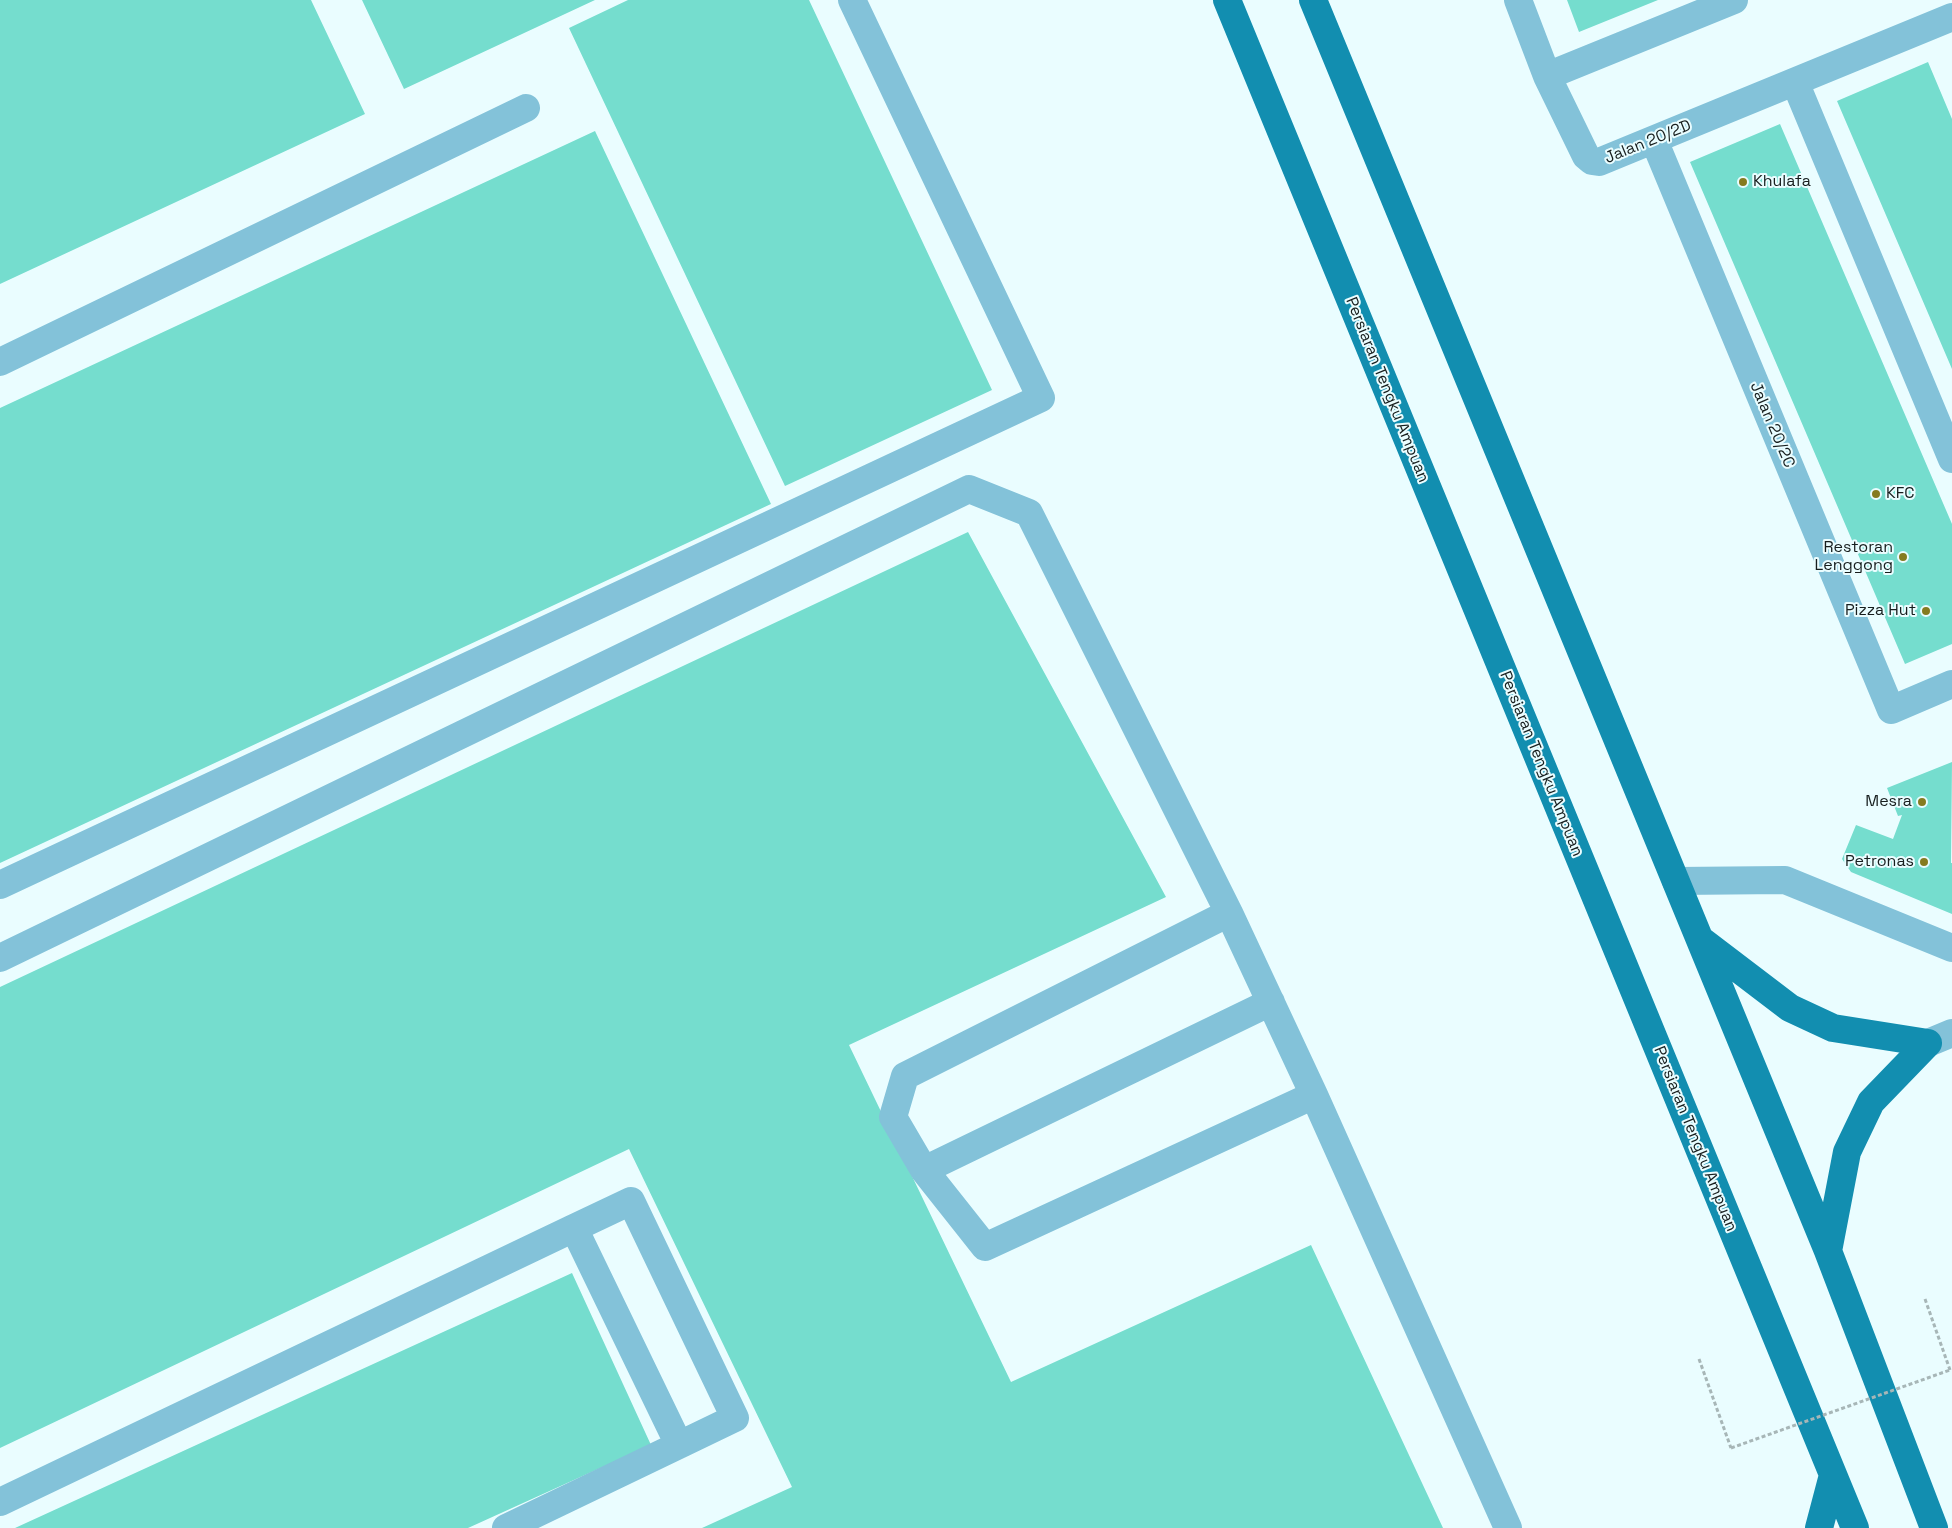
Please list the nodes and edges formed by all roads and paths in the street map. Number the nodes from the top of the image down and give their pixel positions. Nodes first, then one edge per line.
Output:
1 (852, 0) edge
2 (1227, 0) edge
3 (1313, 0) edge
4 (1518, 0) edge
5 (1734, 0) edge
6 (1952, 18) edge
7 (1547, 76) junction
8 (1795, 82) junction
9 (526, 108) dead end
10 (1654, 140) junction
11 (0, 362) edge
12 (1952, 459) edge
13 (1952, 684) edge
14 (1676, 881) junction
15 (0, 885) edge
16 (1229, 914) junction
17 (1701, 940) junction
18 (1952, 948) edge
19 (0, 958) edge
20 (1271, 1002) junction
21 (1940, 1038) edge
22 (1314, 1094) junction
23 (924, 1170) junction
24 (574, 1228) junction
25 (1828, 1250) junction
26 (1925, 1299) dead end
27 (1699, 1359) dead end
28 (679, 1445) junction
29 (1833, 1475) junction
30 (0, 1502) edge
31 (506, 1528) edge
32 (1508, 1528) edge
33 (1819, 1528) edge
34 (1855, 1528) edge
35 (1934, 1528) edge

1 - 15 street
2 - 29 main road, Persiaran Tengku Ampuan
3 - 14 main road
4 - 7 street
5 - 7 street
6 - 8 street, Jalan 20/2D
7 - 10 street, Jalan 20/2D
8 - 10 street, Jalan 20/2D
8 - 12 street
9 - 11 street
10 - 13 street, Jalan 20/2C
14 - 17 main road
14 - 18 street
16 - 19 street
16 - 20 street
16 - 23 street
17 - 21 main road
17 - 25 main road
20 - 22 street
20 - 23 street
21 - 25 main road
22 - 23 street
22 - 32 street
24 - 28 street
24 - 28 street
24 - 30 street
25 - 35 main road
26 - 27 path, bridge
28 - 31 street
29 - 33 main road
29 - 34 main road, Persiaran Tengku Ampuan

